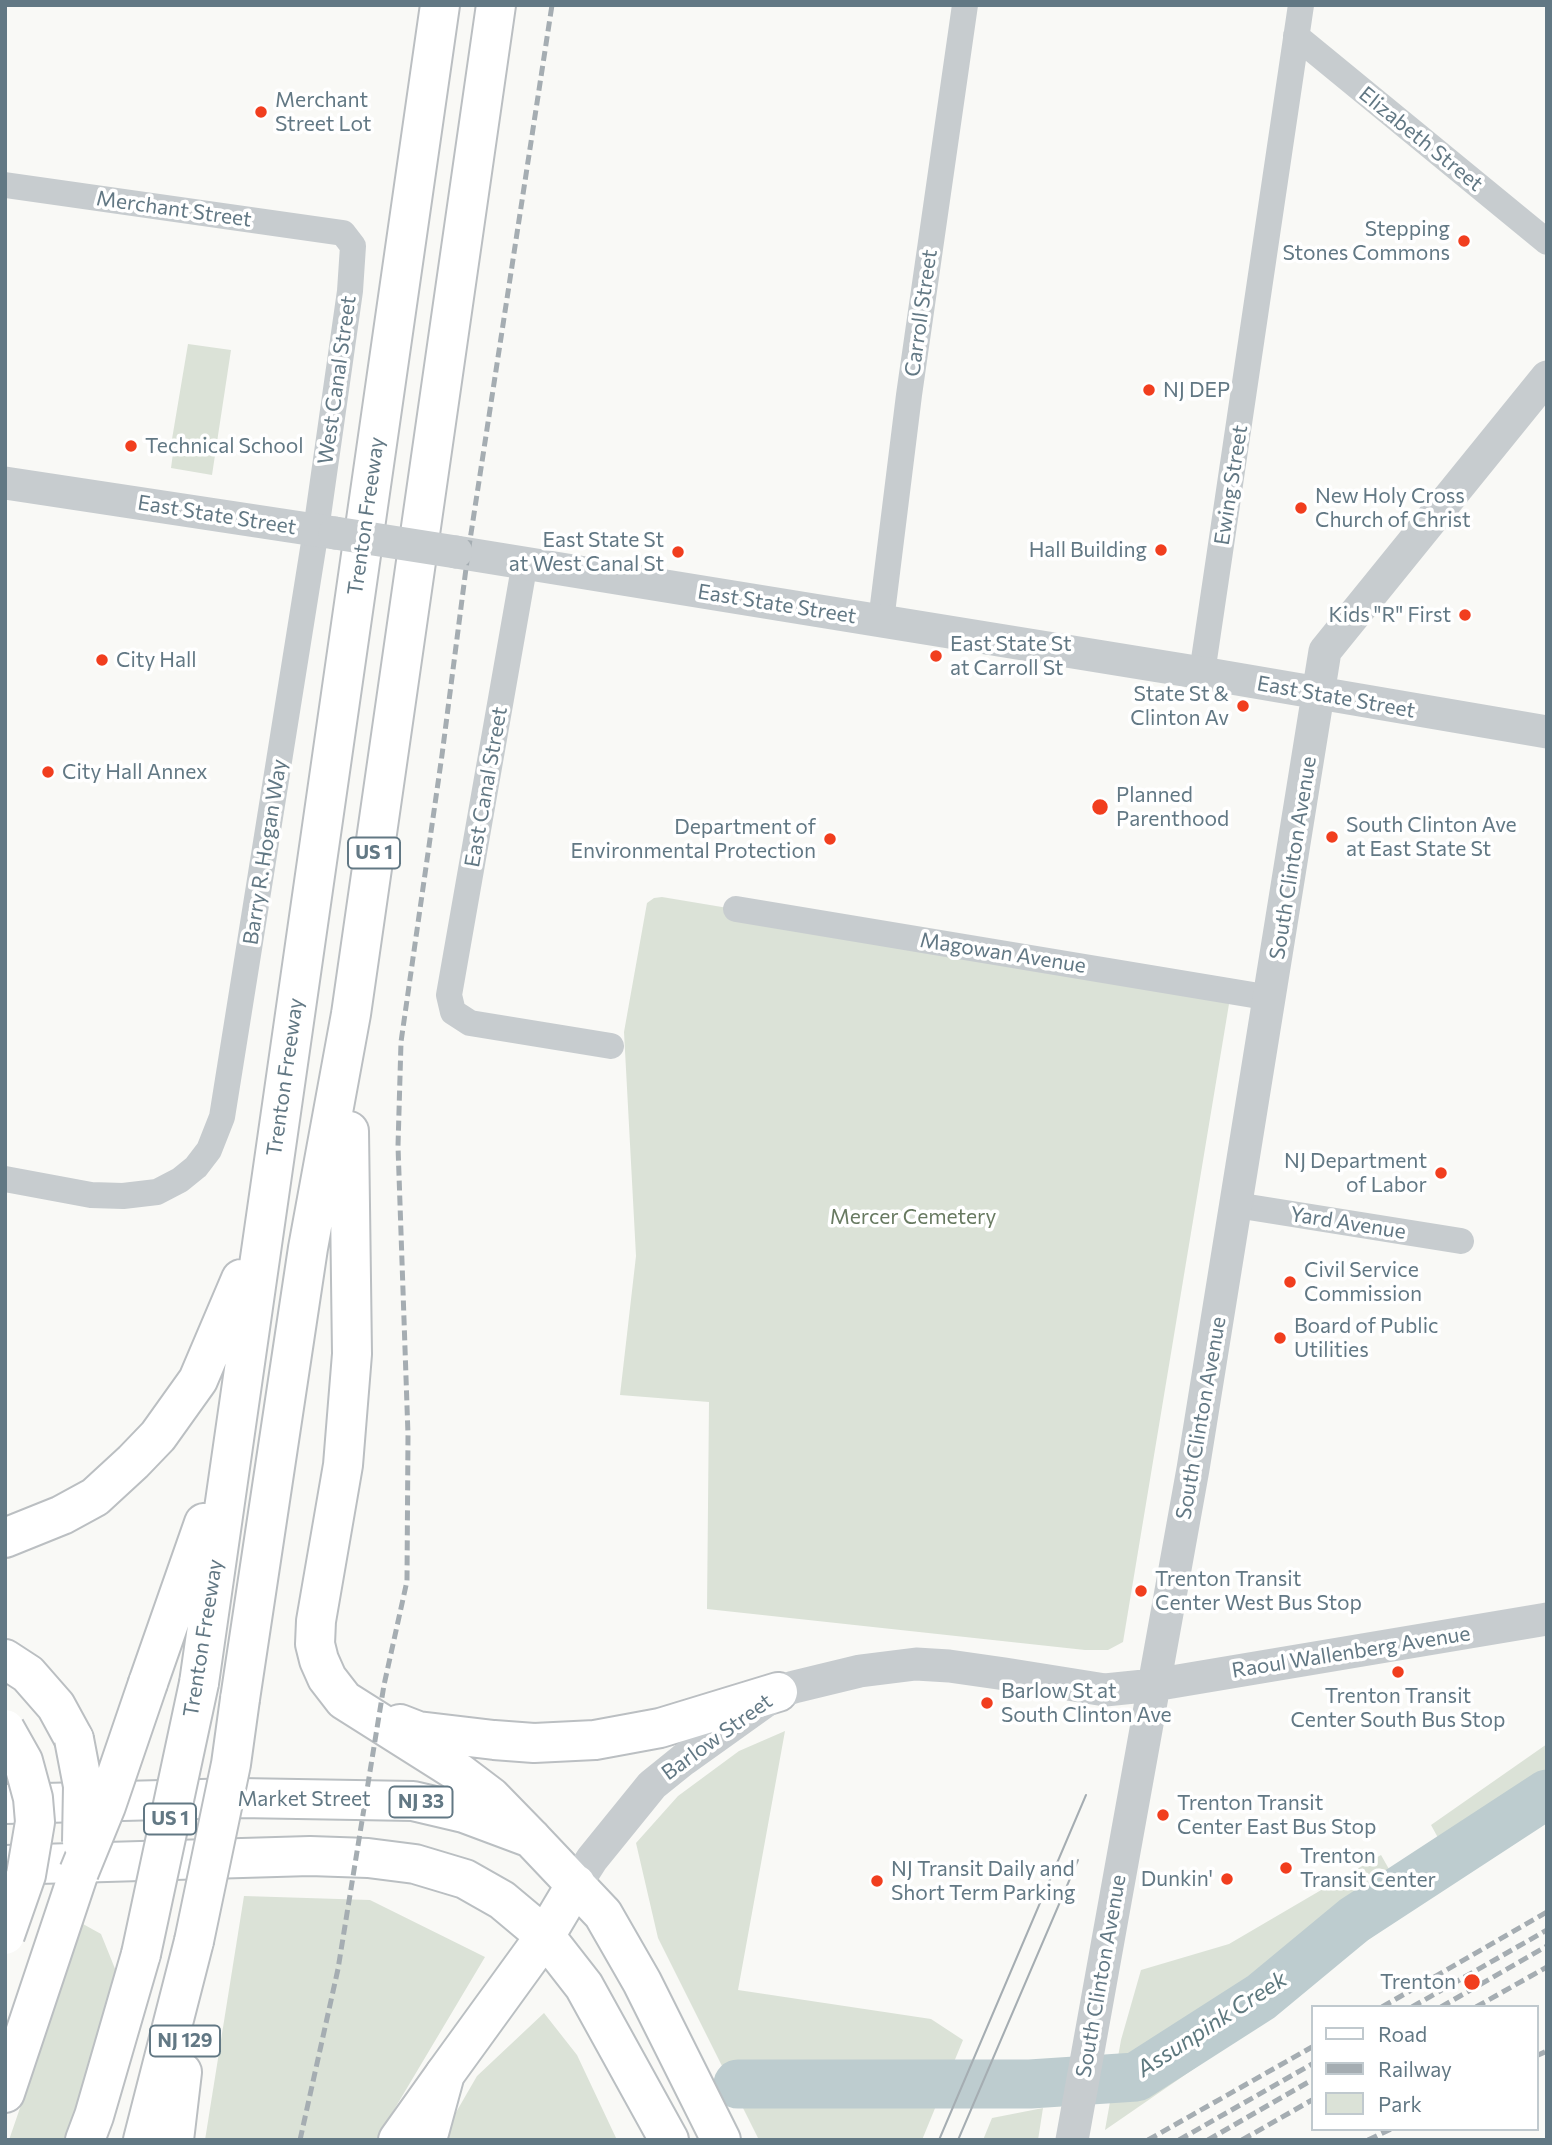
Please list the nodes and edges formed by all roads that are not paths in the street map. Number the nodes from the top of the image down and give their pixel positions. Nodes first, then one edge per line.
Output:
1 (440, 5) edge
2 (496, 5) edge
3 (965, 5) edge
4 (1301, 5) edge
5 (1296, 36) junction
6 (5, 185) edge
7 (343, 233) joint
8 (1547, 242) edge
9 (1547, 377) edge
10 (5, 483) edge
11 (326, 531) junction
12 (524, 562) junction
13 (881, 621) junction
14 (1202, 673) junction
15 (1319, 694) junction
16 (1547, 732) edge
17 (736, 909) dead end
18 (1271, 998) junction
19 (351, 1014) junction
20 (611, 1046) dead end
21 (5, 1179) edge
22 (1236, 1205) junction
23 (265, 1218) junction
24 (1461, 1241) dead end
25 (231, 1452) junction
26 (5, 1538) edge
27 (1547, 1619) edge
28 (5, 1659) edge
29 (1154, 1685) junction
30 (778, 1692) junction
31 (351, 1705) junction
32 (5, 1729) edge
33 (5, 1804) edge
34 (531, 1838) junction
35 (5, 1865) edge
36 (79, 1872) junction
37 (576, 1884) junction
38 (5, 1935) edge
39 (545, 1936) junction
40 (194, 1941) junction
41 (631, 2069) junction
42 (444, 2074) junction
43 (5, 2093) edge
44 (86, 2140) edge
45 (144, 2140) edge
46 (174, 2140) edge
47 (398, 2140) edge
48 (427, 2140) edge
49 (640, 2140) edge
50 (669, 2140) edge
51 (721, 2140) edge
52 (1072, 2140) edge

1 - 23 main road, Trenton Freeway / US 1
2 - 19 main road, US 1
3 - 13 street, Carroll Street
4 - 5 street, Ewing Street
5 - 8 street, Elizabeth Street
5 - 14 street, Ewing Street
6 - 7 street, Merchant Street
7 - 11 street, West Canal Street
9 - 15 street, South Clinton Avenue
10 - 11 street, East State Street
11 - 12 street, East State Street, bridge
11 - 21 street, Barry R. Hogan Way
12 - 13 street, East State Street
12 - 20 street, East Canal Street
13 - 14 street, East State Street
14 - 15 street, East State Street
15 - 16 street, East State Street
15 - 18 street, South Clinton Avenue
17 - 18 street, Magowan Avenue
18 - 22 street, South Clinton Avenue
19 - 31 main road
19 - 40 main road, US 1, bridge
22 - 24 street, Yard Avenue
22 - 29 street, South Clinton Avenue
23 - 25 main road, Trenton Freeway / US 1
23 - 26 main road
25 - 36 main road, bridge
25 - 44 main road, Trenton Freeway / US 1, bridge
27 - 29 street, Raoul Wallenberg Avenue
28 - 36 main road, bridge
29 - 30 street, Barlow Street
29 - 52 street, South Clinton Avenue
30 - 31 main road
30 - 37 street, Barlow Street
31 - 34 main road
32 - 38 main road, bridge
33 - 34 main road, Market Street / NJ 33
34 - 37 main road, Market Street / NJ 33
35 - 39 main road
36 - 43 main road
37 - 39 main road
37 - 51 main road, Market Street / NJ 33
39 - 41 main road
39 - 42 main road
40 - 45 main road, US 1
40 - 46 main road, NJ 129
41 - 49 main road
41 - 50 main road
42 - 47 main road
42 - 48 main road

